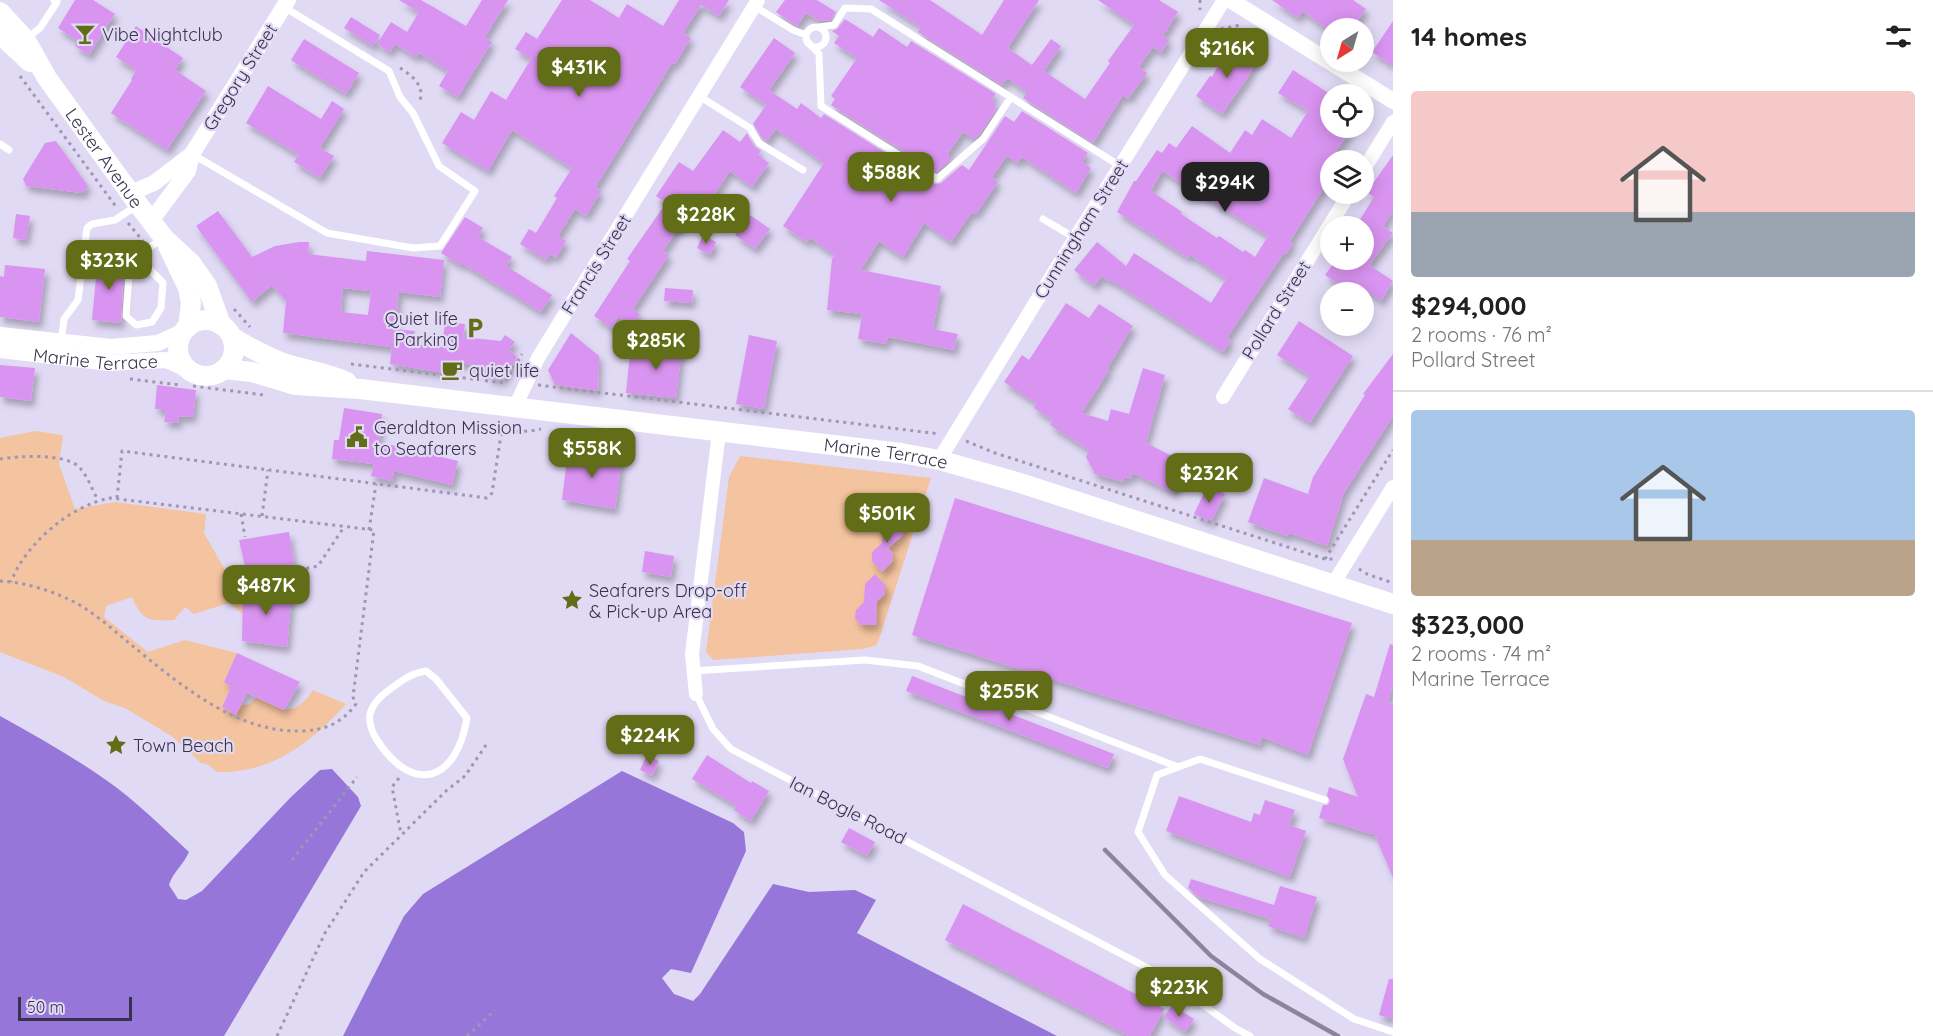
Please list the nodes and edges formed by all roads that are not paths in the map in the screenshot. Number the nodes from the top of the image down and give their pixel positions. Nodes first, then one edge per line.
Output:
1 (54, 0) edge
2 (1224, 0) edge
3 (1230, 0) edge
4 (286, 3) edge
5 (756, 3) edge
6 (0, 12) edge
7 (819, 27) junction
8 (0, 34) edge
9 (806, 35) junction
10 (24, 39) junction
11 (809, 43) junction
12 (47, 78) junction
13 (699, 96) junction
14 (1011, 97) junction
15 (1393, 101) edge
16 (1393, 122) edge
17 (0, 144) edge
18 (9, 150) dead end
19 (1374, 153) edge
20 (192, 154) junction
21 (1120, 166) junction
22 (804, 170) dead end
23 (134, 199) junction
24 (1343, 204) edge
25 (1043, 219) dead end
26 (151, 221) junction
27 (164, 238) junction
28 (1075, 238) junction
29 (84, 248) junction
30 (186, 329) junction
31 (226, 331) junction
32 (0, 335) edge
33 (61, 342) junction
34 (0, 350) edge
35 (224, 369) junction
36 (189, 370) junction
37 (360, 389) junction
38 (1223, 397) dead end
39 (515, 407) junction
40 (718, 432) junction
41 (939, 460) junction
42 (1393, 487) edge
43 (1333, 584) junction
44 (1393, 604) edge
45 (693, 670) junction
46 (696, 694) joint
47 (467, 718) joint
48 (1178, 767) junction
49 (1325, 800) dead end
50 (1393, 1032) edge
51 (1250, 1036) edge

1 - 10 lane
2 - 21 street, Cunningham Street
3 - 15 street
4 - 20 street, Gregory Street
4 - 20 lane
5 - 9 lane
5 - 13 street, Francis Street
6 - 10 main road, Lester Avenue
7 - 9 lane
7 - 11 lane
7 - 14 lane
8 - 12 main road, Lester Avenue
9 - 11 lane
10 - 12 main road, Lester Avenue
11 - 14 lane
12 - 23 main road, Lester Avenue
13 - 22 lane
13 - 39 street, Francis Street
14 - 21 lane
16 - 19 street
17 - 18 lane
20 - 23 street, Gregory Street
20 - 26 street, Gregory Street
21 - 28 street, Cunningham Street
23 - 26 main road, Lester Avenue
23 - 29 lane
24 - 38 street, Pollard Street
25 - 28 lane
26 - 27 main road, Lester Avenue
27 - 29 lane
27 - 30 main road, Lester Avenue
27 - 31 main road, Lester Avenue
28 - 41 street, Cunningham Street
29 - 33 lane
30 - 31 main road
30 - 33 street, Marine Terrace
30 - 36 main road
31 - 35 main road
31 - 37 main road, Marine Terrace
32 - 33 street, Marine Terrace
34 - 36 street, Marine Terrace
35 - 36 main road
35 - 37 main road, Marine Terrace
37 - 39 main road, Marine Terrace
39 - 40 main road, Marine Terrace
40 - 41 main road, Marine Terrace
40 - 45 street, Ian Bogle Road
41 - 43 main road, Marine Terrace
42 - 43 street
43 - 44 main road, Marine Terrace
45 - 46 street, Ian Bogle Road
45 - 48 lane
46 - 51 lane, Ian Bogle Road
47 - 47 lane
48 - 49 lane
48 - 50 lane

